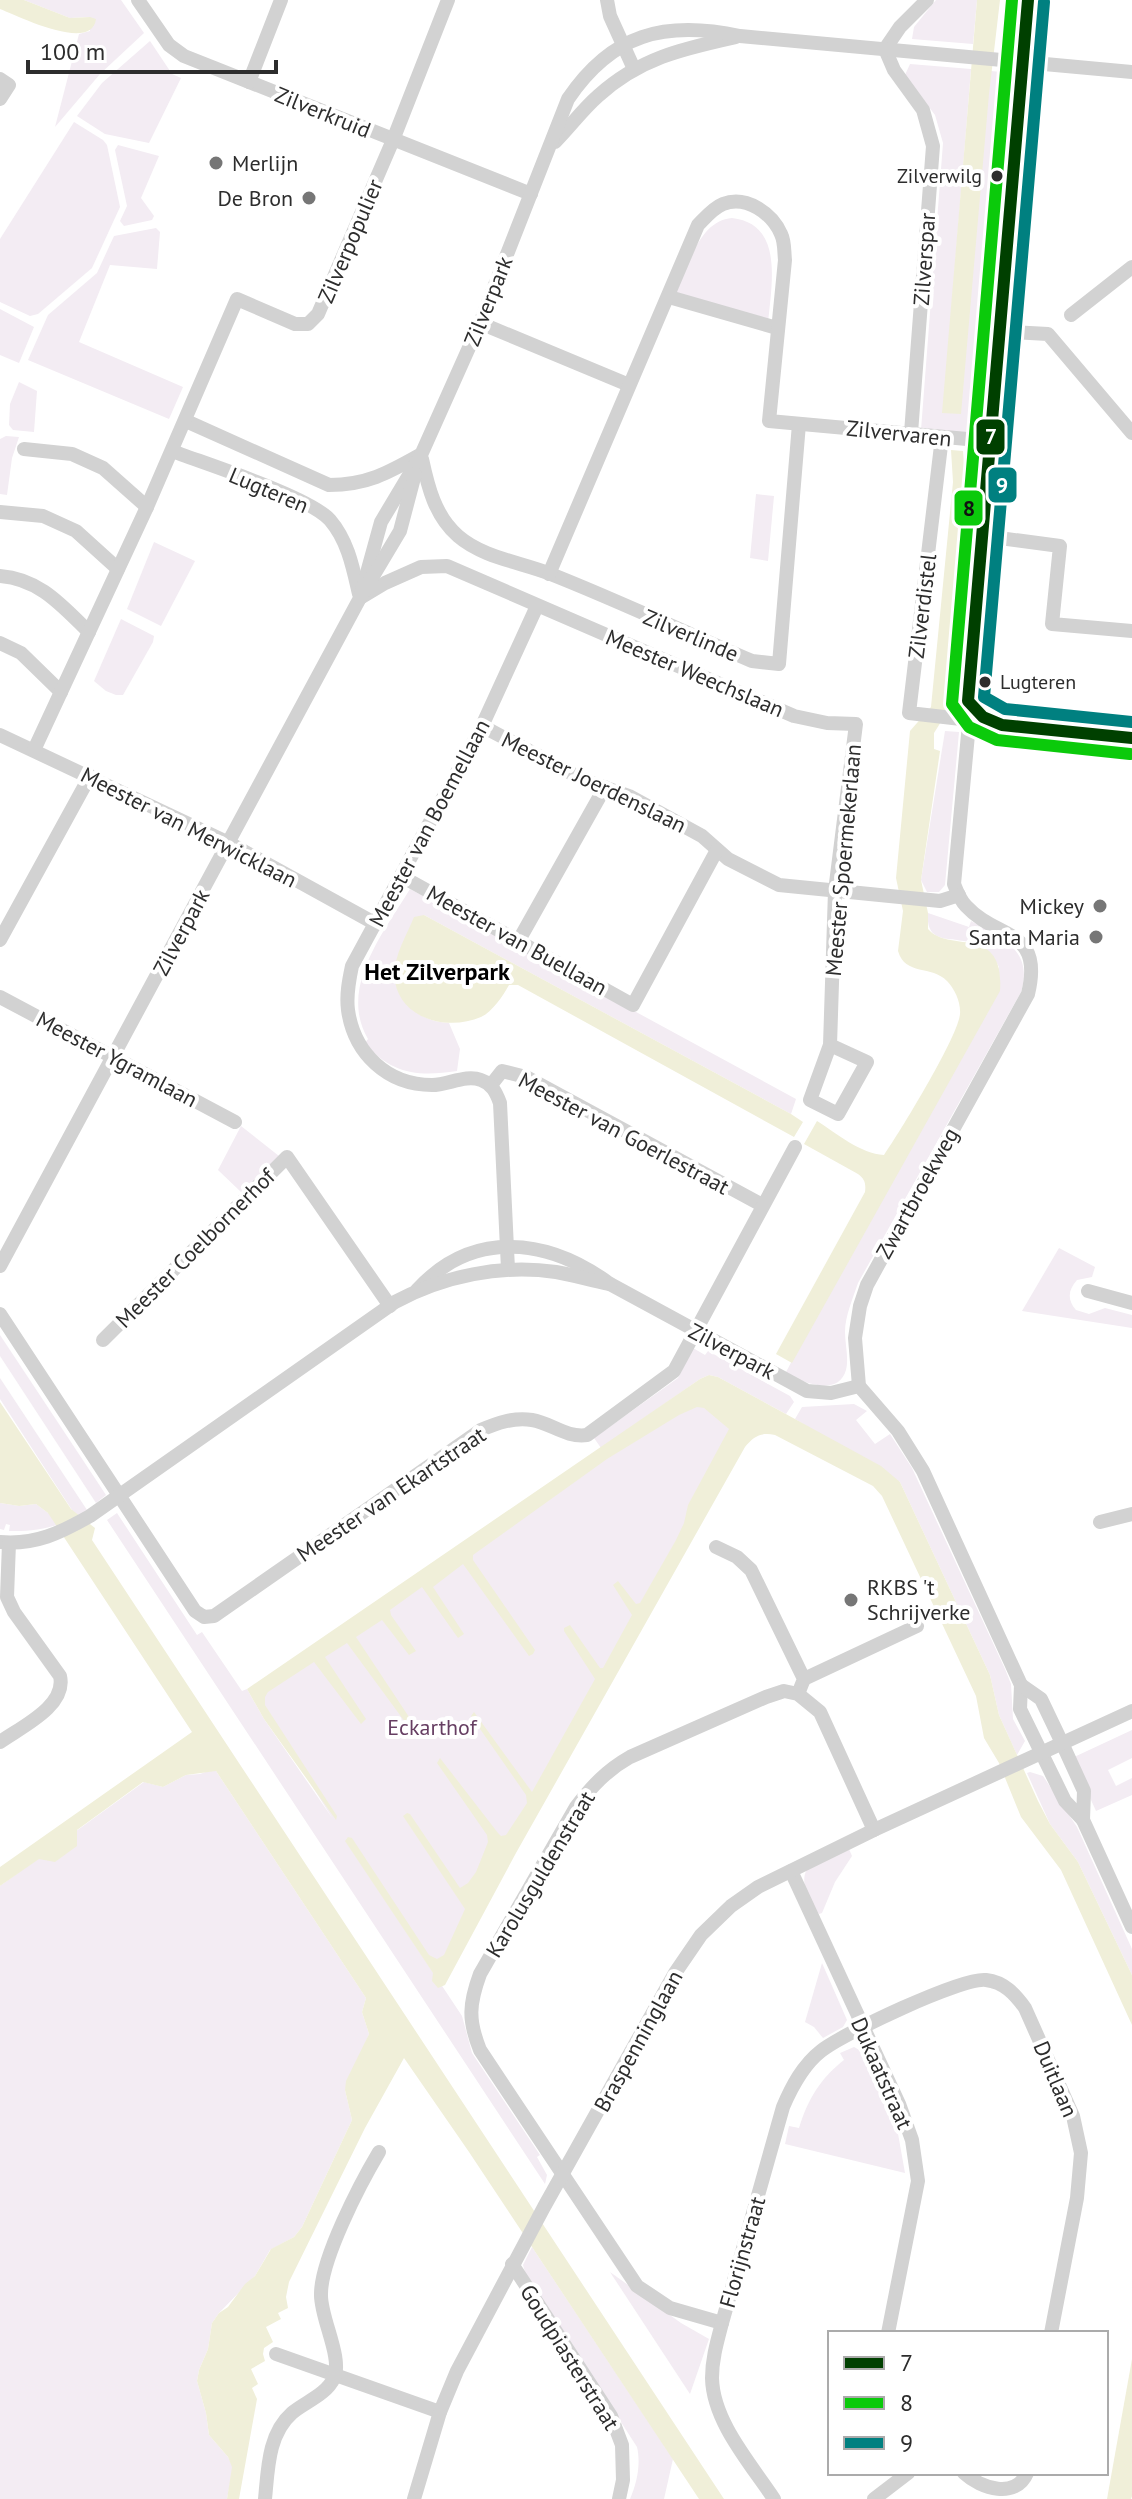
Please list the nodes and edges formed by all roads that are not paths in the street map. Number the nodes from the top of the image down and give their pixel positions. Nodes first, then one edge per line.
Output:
1 (138, 0) edge
2 (281, 0) edge
3 (448, 0) edge
4 (607, 0) edge
5 (927, 0) edge
6 (1028, 0) edge
7 (1040, 0) edge
8 (740, 36) junction
9 (623, 44) junction
10 (885, 49) junction
11 (1023, 62) junction
12 (634, 69) junction
13 (1132, 72) edge
14 (0, 79) edge
15 (249, 82) junction
16 (0, 99) edge
17 (393, 140) junction
18 (551, 145) junction
19 (531, 194) junction
20 (1132, 267) edge
21 (669, 297) junction
22 (1071, 315) dead end
23 (480, 323) junction
24 (777, 328) junction
25 (1010, 332) junction
26 (629, 385) junction
27 (186, 421) junction
28 (799, 424) junction
29 (911, 433) junction
30 (1132, 433) edge
31 (942, 437) junction
32 (996, 442) junction
33 (24, 449) dead end
34 (172, 451) junction
35 (421, 455) junction
36 (147, 507) junction
37 (0, 512) edge
38 (992, 537) junction
39 (118, 569) junction
40 (549, 574) junction
41 (0, 576) edge
42 (360, 598) junction
43 (537, 606) junction
44 (1132, 631) edge
45 (89, 632) junction
46 (0, 643) edge
47 (61, 692) junction
48 (972, 718) junction
49 (856, 724) joint
50 (482, 726) junction
51 (0, 735) edge
52 (1132, 738) edge
53 (34, 750) junction
54 (90, 776) junction
55 (605, 787) junction
56 (229, 843) junction
57 (717, 850) junction
58 (401, 876) junction
59 (835, 891) junction
60 (959, 895) junction
61 (376, 924) junction
62 (0, 940) edge
63 (519, 940) junction
64 (0, 997) edge
65 (830, 1045) junction
66 (113, 1057) junction
67 (491, 1085) junction
68 (235, 1122) dead end
69 (795, 1147) dead end
70 (762, 1205) junction
71 (508, 1248) junction
72 (0, 1266) edge
73 (508, 1269) junction
74 (610, 1284) junction
75 (417, 1290) junction
76 (1088, 1291) dead end
77 (1132, 1303) edge
78 (390, 1306) junction
79 (0, 1314) edge
80 (695, 1331) junction
81 (103, 1340) dead end
82 (859, 1386) junction
83 (118, 1494) junction
84 (1132, 1514) edge
85 (1100, 1522) dead end
86 (4, 1542) edge
87 (716, 1547) dead end
88 (917, 1626) dead end
89 (804, 1679) junction
90 (1021, 1685) junction
91 (798, 1694) junction
92 (1132, 1711) edge
93 (0, 1742) edge
94 (1062, 1743) junction
95 (1041, 1753) junction
96 (1083, 1820) junction
97 (874, 1830) junction
98 (791, 1871) junction
99 (1132, 1927) edge
100 (863, 2027) junction
101 (379, 2152) dead end
102 (562, 2176) junction
103 (516, 2258) junction
104 (722, 2323) junction
105 (888, 2331) edge
106 (1051, 2331) edge
107 (276, 2354) dead end
108 (335, 2376) junction
109 (440, 2412) junction
110 (905, 2475) edge
111 (967, 2475) edge
112 (1027, 2475) edge
113 (265, 2499) edge
114 (414, 2499) edge
115 (619, 2499) edge
116 (774, 2499) edge
117 (874, 2499) edge

1 - 15 street, Zilverkruid
2 - 15 street
3 - 17 street
4 - 9 street
5 - 10 street
6 - 11 street
7 - 11 street
8 - 9 street, Zilverpark
8 - 10 street, Zilverpark
8 - 12 street, Zilverpark
9 - 12 street
9 - 18 street, Zilverpark
10 - 11 street, Zilverpark
10 - 29 street, Zilverspar
11 - 13 street, Zilverpark
11 - 25 street
11 - 32 street
12 - 18 street, Zilverpark
14 - 16 street
15 - 17 street, Zilverkruid
17 - 19 street, Zilverkruid
17 - 27 street, Zilverpopulier
18 - 19 street, Zilverpark
19 - 23 street, Zilverpark
20 - 22 street
21 - 24 street
21 - 24 street
21 - 26 street
23 - 26 street
23 - 35 street, Zilverpark
24 - 28 street
25 - 30 street
25 - 32 street
26 - 40 street
27 - 34 street
27 - 35 street, Lugteren
28 - 29 street, Zilvervaren
28 - 40 street, Zilverlinde
29 - 31 street, Zilvervaren
31 - 32 street, Zilvervaren
31 - 48 street, Zilverdistel
32 - 38 street
32 - 48 street
33 - 36 street
34 - 36 street
34 - 42 street, Lugteren
35 - 40 street
35 - 42 street, Zilverpark
36 - 39 street
37 - 39 street
38 - 44 street
38 - 48 street
39 - 45 street
41 - 45 street
42 - 43 street
42 - 56 street, Zilverpark
43 - 49 street, Meester Weechslaan
43 - 50 street, Meester van Boemellaan
45 - 47 street
46 - 47 street
47 - 53 street
48 - 52 street
48 - 60 street
49 - 59 street, Meester Spoermekerlaan
50 - 55 street, Meester Joerdenslaan
50 - 58 street, Meester van Boemellaan
51 - 53 street, Meester van Merwicklaan
53 - 54 street, Meester van Merwicklaan
54 - 56 street, Meester van Merwicklaan
54 - 62 street
55 - 57 street, Meester Joerdenslaan
55 - 63 street
56 - 61 street, Meester van Merwicklaan
56 - 66 street, Zilverpark
57 - 59 street, Meester Joerdenslaan
57 - 63 street, Meester van Buellaan
58 - 61 street, Meester van Boemellaan
58 - 63 street, Meester van Buellaan
59 - 60 street, Meester Joerdenslaan
59 - 65 street, Meester Spoermekerlaan
60 - 82 street, Zwartbroekweg
61 - 67 street, Meester van Boemellaan
64 - 66 street, Meester Ygramlaan
65 - 65 street, Meester Spoermekerlaan
66 - 68 street, Meester Ygramlaan
66 - 72 street, Zilverpark
67 - 70 street, Meester van Goerlestraat
67 - 71 street
69 - 70 street, Meester van Ekartstraat
70 - 80 street, Meester van Ekartstraat
71 - 73 street
71 - 74 street, Zilverpark
71 - 75 street, Zilverpark
73 - 74 street, Zilverpark
73 - 75 street, Zilverpark
74 - 80 street, Zilverpark
75 - 78 street, Zilverpark
76 - 77 street
78 - 81 street, Meester Coelbornerhof
78 - 83 street, Zilverpark
79 - 83 street, Meester van Ekartstraat
80 - 82 street, Zilverpark
80 - 83 street, Meester van Ekartstraat
82 - 90 street
83 - 86 street, Zilverpark
84 - 85 street
86 - 93 street
87 - 89 street
88 - 89 street
89 - 91 street
90 - 94 street
90 - 95 street
91 - 97 street
91 - 102 street, Karolusguldenstraat
92 - 94 street, Braspenninglaan
94 - 95 street, Braspenninglaan
94 - 96 street
95 - 96 street
95 - 97 street, Braspenninglaan
96 - 99 street
97 - 98 street, Braspenninglaan
98 - 100 street, Dukaatstraat
98 - 102 street, Braspenninglaan
100 - 104 street, Florijnstraat
100 - 105 street, Dukaatstraat
100 - 106 street, Duitlaan
101 - 108 street
102 - 103 street, Braspenninglaan
102 - 104 street, Karolusguldenstraat
103 - 109 street, Braspenninglaan
103 - 115 street, Goudpiasterstraat
104 - 116 street, Florijnstraat
107 - 108 street
108 - 109 street
108 - 113 street
109 - 114 street, Braspenninglaan
110 - 117 street
111 - 112 street

